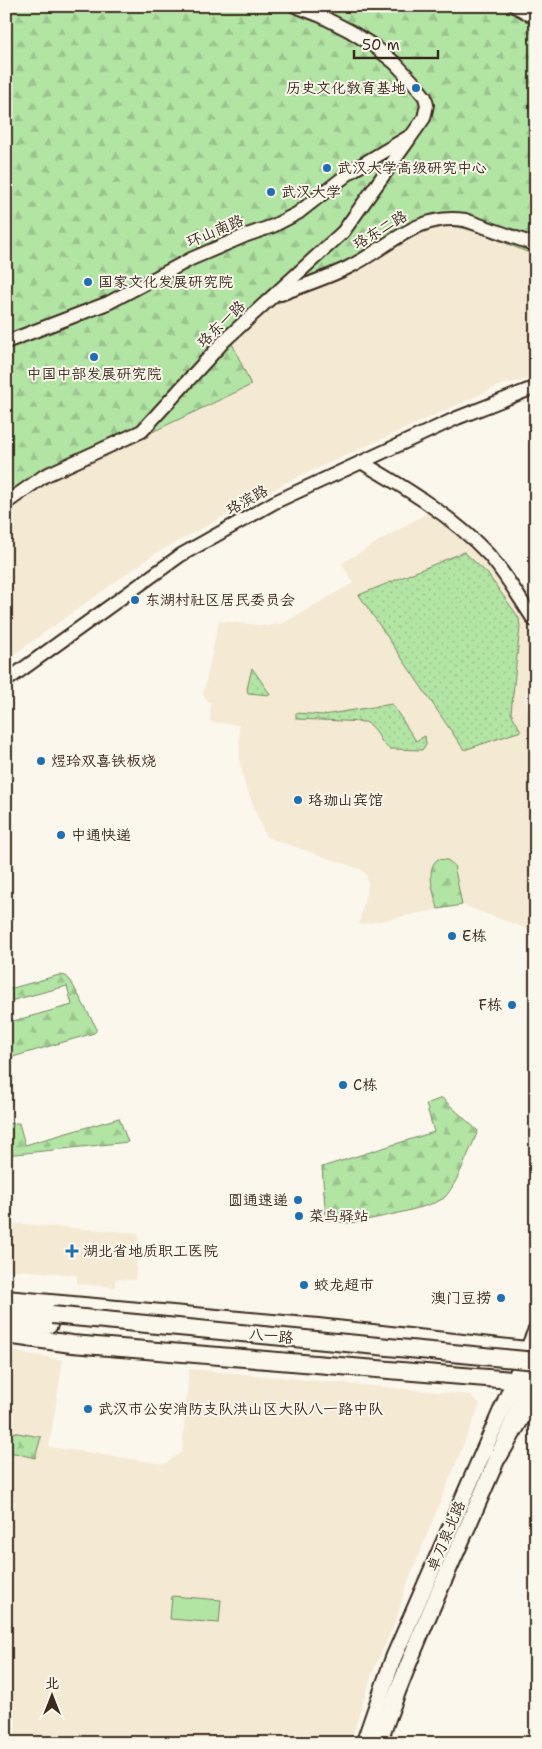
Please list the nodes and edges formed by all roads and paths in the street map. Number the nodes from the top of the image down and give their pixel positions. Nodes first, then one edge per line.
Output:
1 (294, 6) edge
2 (515, 6) edge
3 (536, 18) edge
4 (412, 134) junction
5 (536, 245) edge
6 (272, 298) junction
7 (6, 342) edge
8 (528, 390) dead end
9 (361, 462) junction
10 (6, 503) edge
11 (534, 620) dead end
12 (6, 681) edge
13 (6, 1299) edge
14 (6, 1310) edge
15 (52, 1320) junction
16 (6, 1323) edge
17 (318, 1327) junction
18 (536, 1331) edge
19 (6, 1335) edge
20 (534, 1356) edge
21 (315, 1364) junction
22 (529, 1378) edge
23 (536, 1402) edge
24 (499, 1456) junction
25 (364, 1743) edge
26 (379, 1743) edge

1 - 4 street, 珞东一路
2 - 3 street
4 - 6 street, 珞东一路
4 - 7 street, 环山南路
5 - 6 street, 珞东二路
6 - 10 street, 珞东一路
8 - 9 street, 珞滨路
9 - 11 street
9 - 12 street, 珞滨路
13 - 17 main road, 八一路
14 - 15 main road, 八一路
15 - 16 main road, 八一路
15 - 20 main road, 八一路, bridge
15 - 22 main road, 八一路
17 - 20 main road, 八一路
17 - 21 main road
18 - 20 street, 卓刀泉北路
19 - 21 main road, 八一路
20 - 22 street, 卓刀泉北路
21 - 22 main road, 八一路
22 - 24 street, 卓刀泉北路
22 - 25 street, 卓刀泉北路
23 - 24 main road
24 - 26 street, 卓刀泉北路

